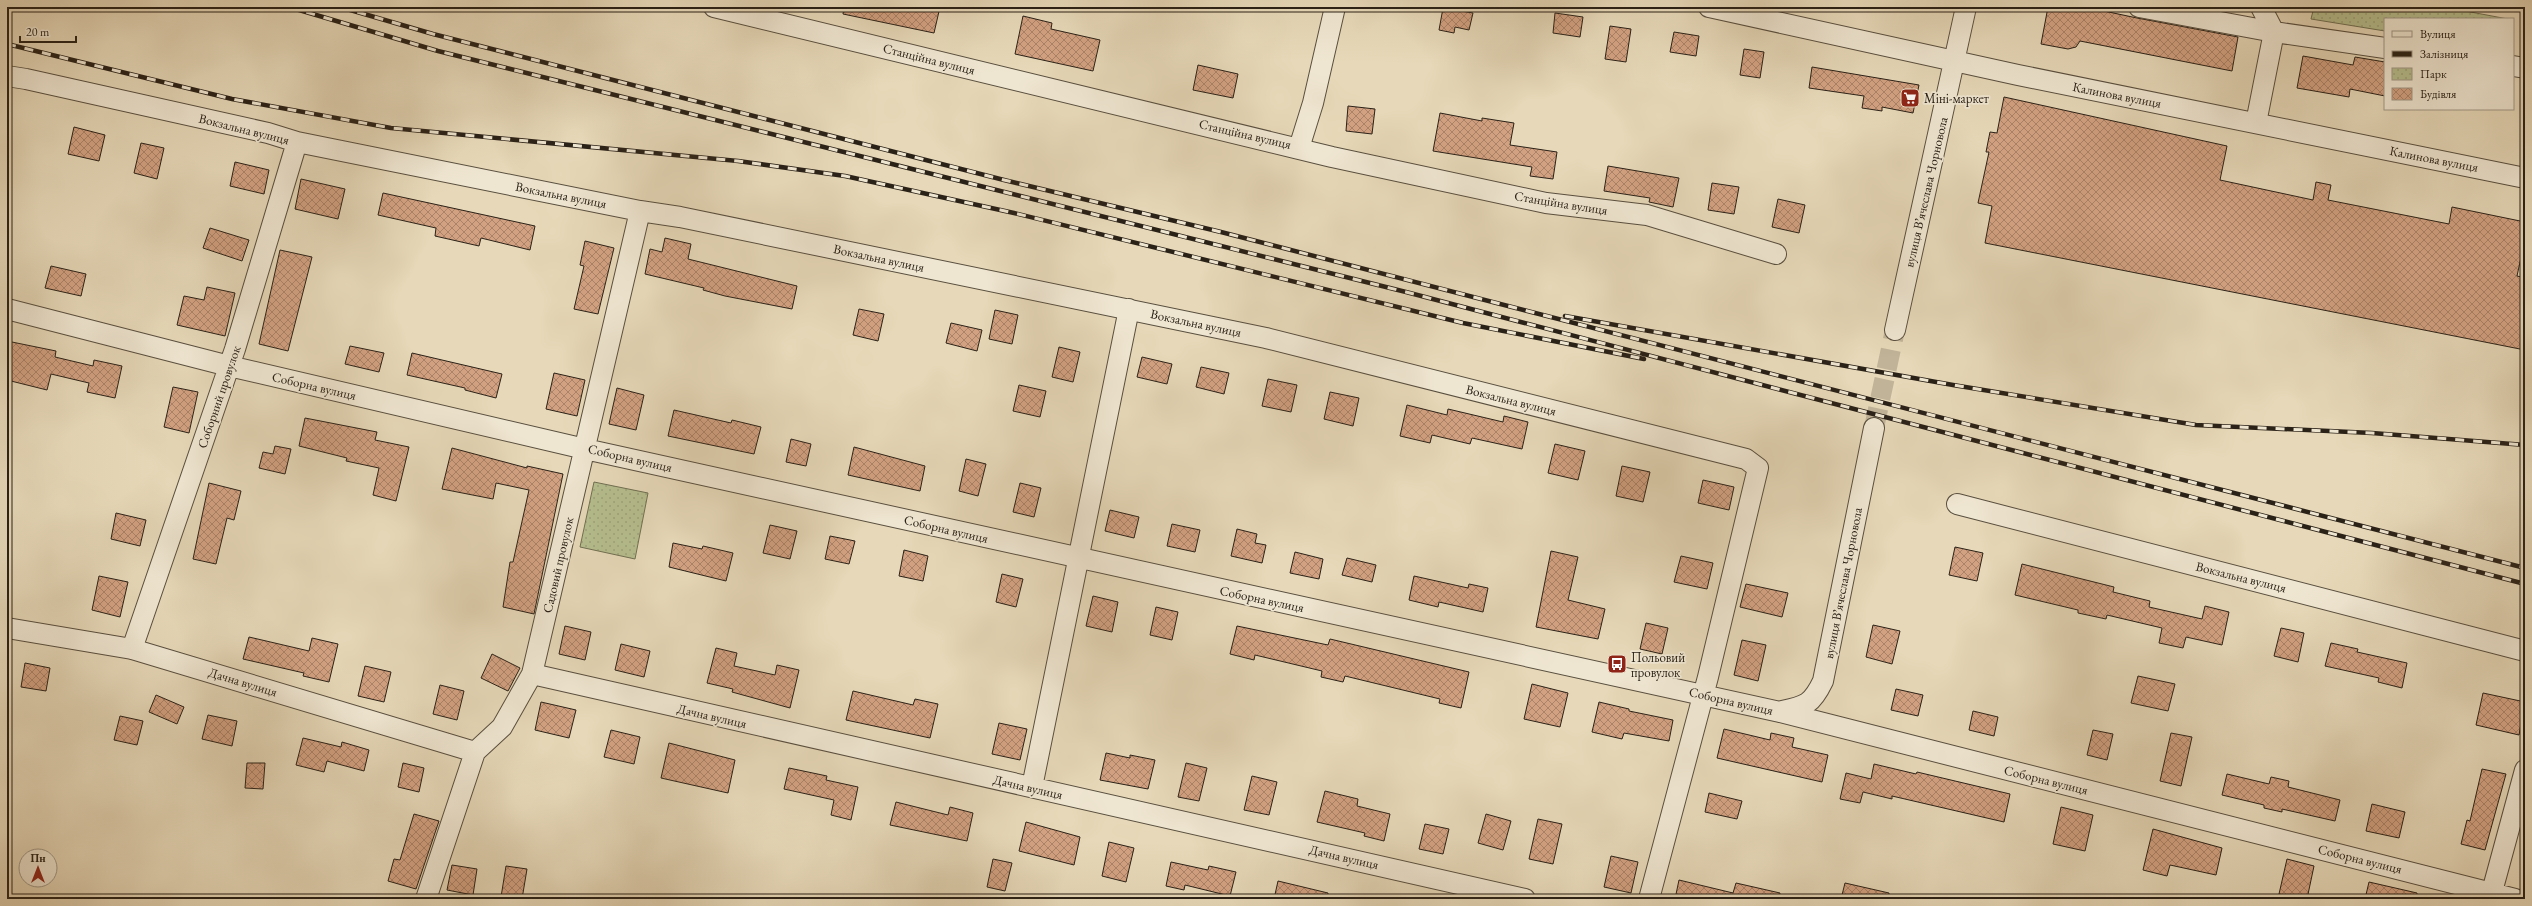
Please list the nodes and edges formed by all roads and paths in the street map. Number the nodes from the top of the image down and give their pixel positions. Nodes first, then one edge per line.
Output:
1 (714, 7) edge
2 (1336, 7) edge
3 (1709, 7) edge
4 (1966, 7) edge
5 (2139, 7) edge
6 (2261, 7) edge
7 (2274, 32) junction
8 (2384, 48) edge
9 (1955, 62) junction
10 (2514, 66) edge
11 (2525, 68) edge
12 (7, 76) edge
13 (2256, 123) junction
14 (297, 142) junction
15 (1299, 148) junction
16 (2525, 178) edge
17 (640, 211) junction
18 (1776, 254) dead end
19 (7, 309) edge
20 (1129, 310) junction
21 (1895, 330) tunnel mouth
22 (229, 366) junction
23 (1874, 428) tunnel mouth
24 (585, 448) junction
25 (1957, 504) dead end
26 (1079, 559) junction
27 (7, 628) edge
28 (132, 648) junction
29 (2525, 650) edge
30 (532, 674) junction
31 (1823, 681) junction
32 (1704, 694) junction
33 (1780, 712) junction
34 (1845, 729) junction
35 (475, 752) junction
36 (2525, 770) edge
37 (1032, 787) junction
38 (2491, 896) edge
39 (426, 899) edge
40 (1525, 899) edge
41 (1649, 899) edge
42 (2515, 899) edge

1 - 15 street, Станційна вулиця
2 - 15 street
3 - 9 street, Калинова вулиця
4 - 9 street, вулиця Вʼячеслава Чорновола
5 - 7 street
6 - 7 street
7 - 8 street
7 - 13 street
9 - 13 street, Калинова вулиця
9 - 21 street, вулиця Вʼячеслава Чорновола
10 - 11 street
12 - 14 street, Вокзальна вулиця
13 - 16 street, Калинова вулиця
14 - 17 street, Вокзальна вулиця
14 - 22 street, Соборний провулок
15 - 18 street, Станційна вулиця
17 - 20 street, Вокзальна вулиця
17 - 24 street, Садовий провулок
19 - 22 street, Соборна вулиця
20 - 26 street
20 - 32 street, Вокзальна вулиця
22 - 24 street, Соборна вулиця
22 - 28 street, Соборний провулок
23 - 31 street, вулиця Вʼячеслава Чорновола
24 - 26 street, Соборна вулиця
24 - 30 street, Садовий провулок
25 - 29 street, Вокзальна вулиця
26 - 32 street, Соборна вулиця
26 - 37 street
27 - 28 street, Дачна вулиця
28 - 35 street, Дачна вулиця
30 - 35 street, Садовий провулок
30 - 37 street, Дачна вулиця
31 - 33 street, вулиця Вʼячеслава Чорновола
31 - 34 street
32 - 33 street, Соборна вулиця
32 - 41 street
33 - 34 street, Соборна вулиця
34 - 38 street, Соборна вулиця
35 - 39 street, Садовий провулок
36 - 38 street
37 - 40 street, Дачна вулиця
38 - 42 street, Соборна вулиця

